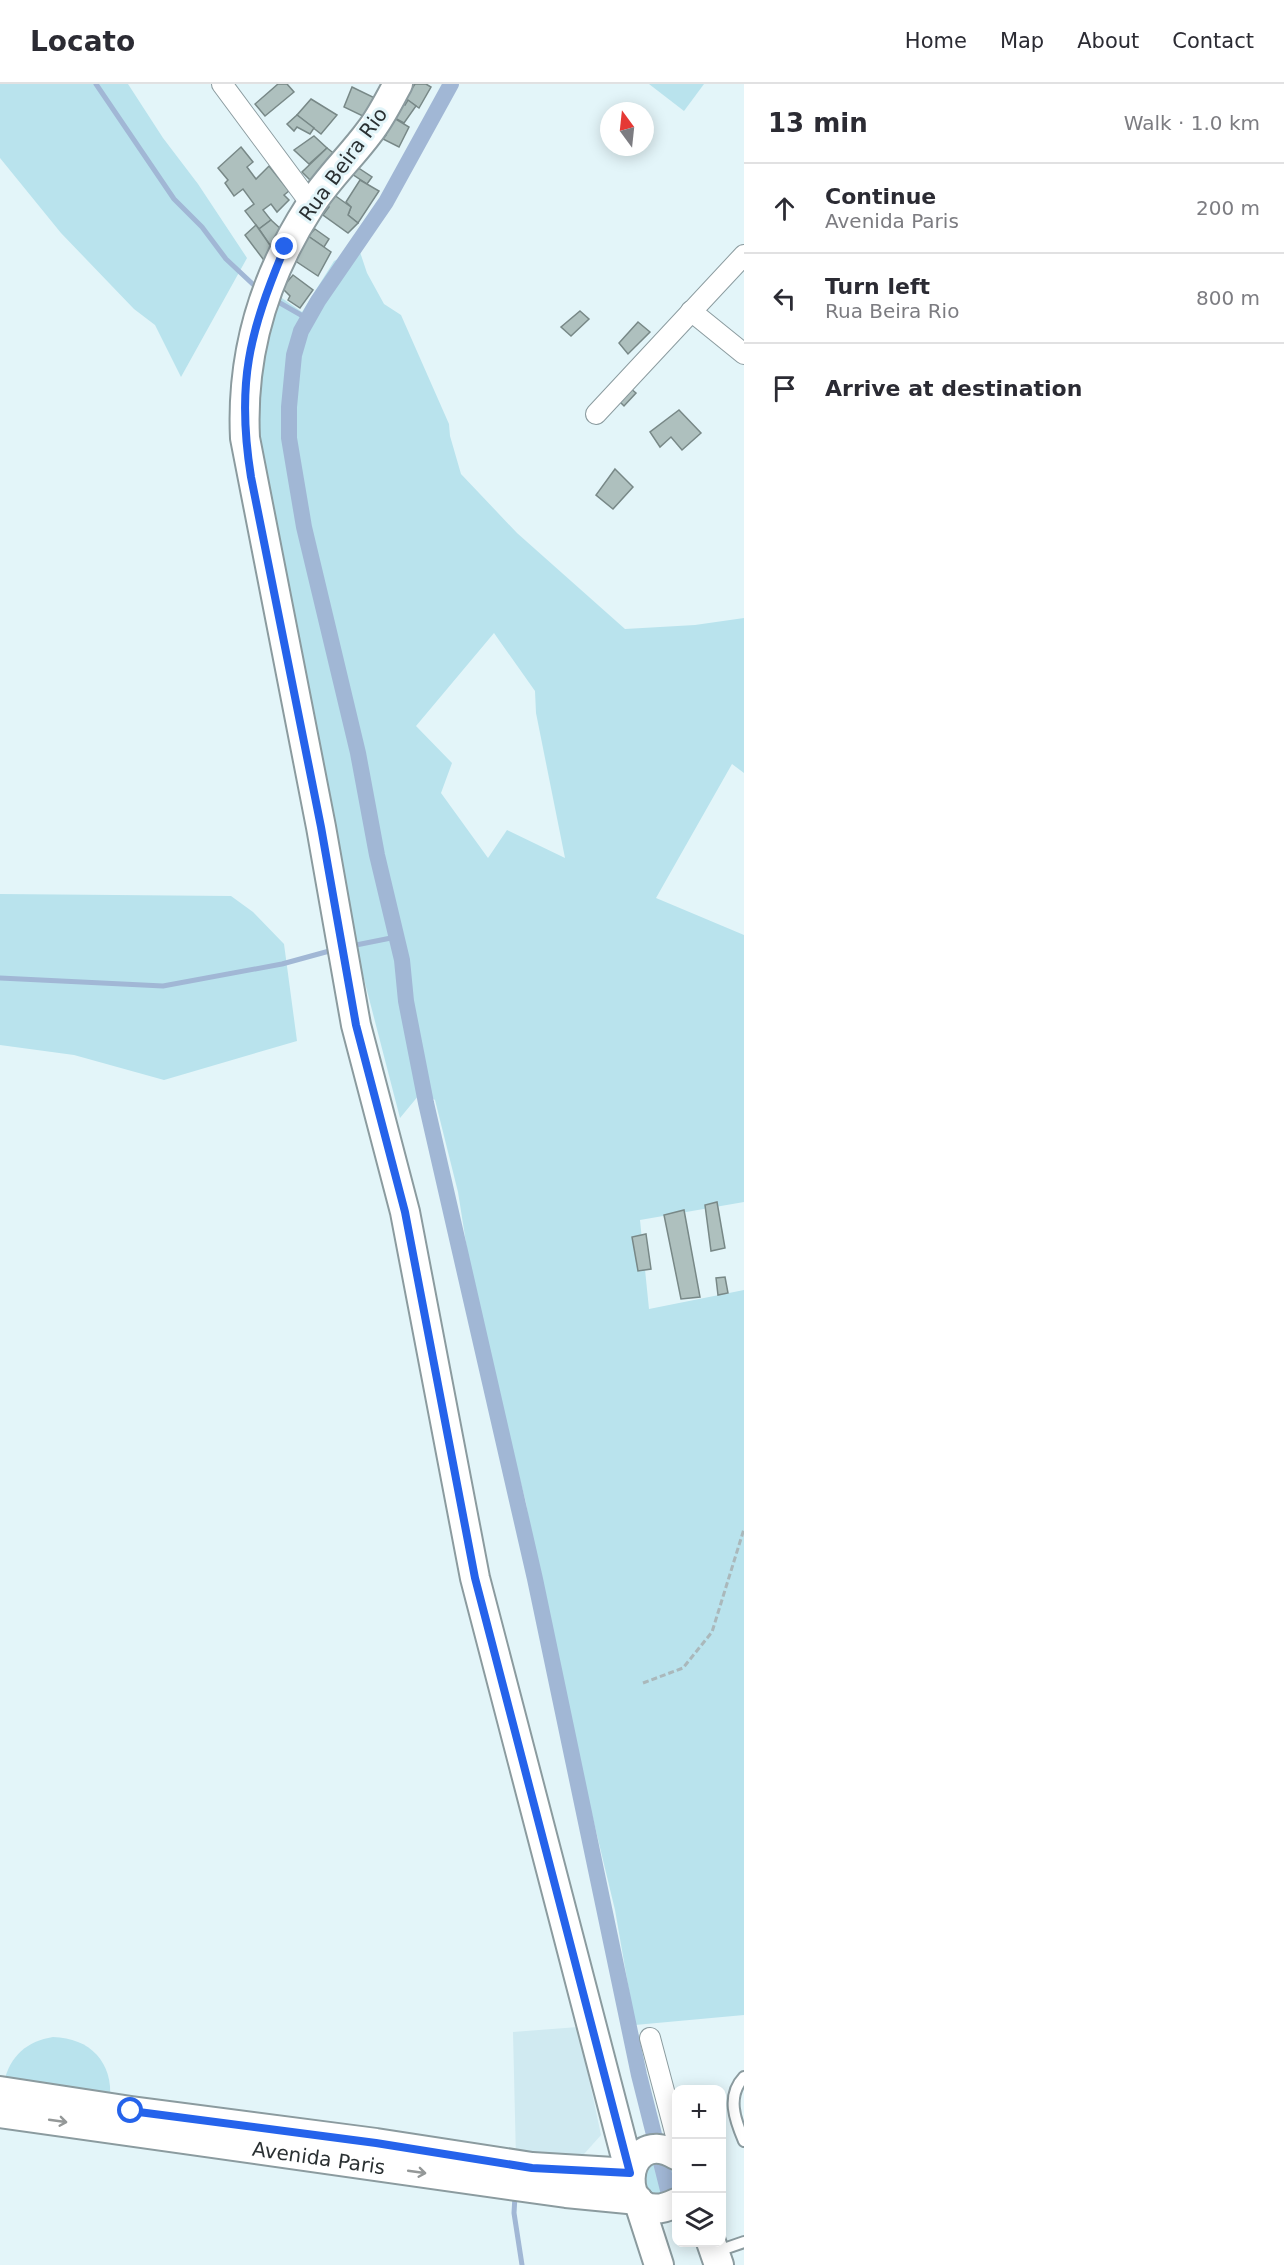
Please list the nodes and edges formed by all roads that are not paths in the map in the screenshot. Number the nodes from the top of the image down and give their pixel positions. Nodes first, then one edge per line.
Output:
1 (222, 84) edge
2 (398, 84) edge
3 (311, 204) junction
4 (744, 255) edge
5 (691, 311) junction
6 (744, 354) edge
7 (596, 414) dead end
8 (650, 2038) dead end
9 (744, 2077) edge
10 (0, 2091) edge
11 (0, 2113) edge
12 (672, 2121) edge
13 (744, 2141) edge
14 (672, 2153) edge
15 (630, 2173) junction
16 (638, 2200) junction
17 (672, 2205) edge
18 (744, 2242) edge
19 (715, 2253) edge
20 (659, 2265) edge

1 - 3 street
2 - 3 street, Rua Beira Rio
3 - 15 street, Rua Beira Rio
4 - 5 street
5 - 6 street
5 - 7 street
8 - 12 street
9 - 13 lane
10 - 15 street, Avenida Paris
11 -> 16 street, Avenida Paris
14 - 15 street
15 - 16 street, Rua Beira Rio
16 - 17 street, Avenida Paris
16 - 20 street, Rua Beira Rio
18 - 19 lane

